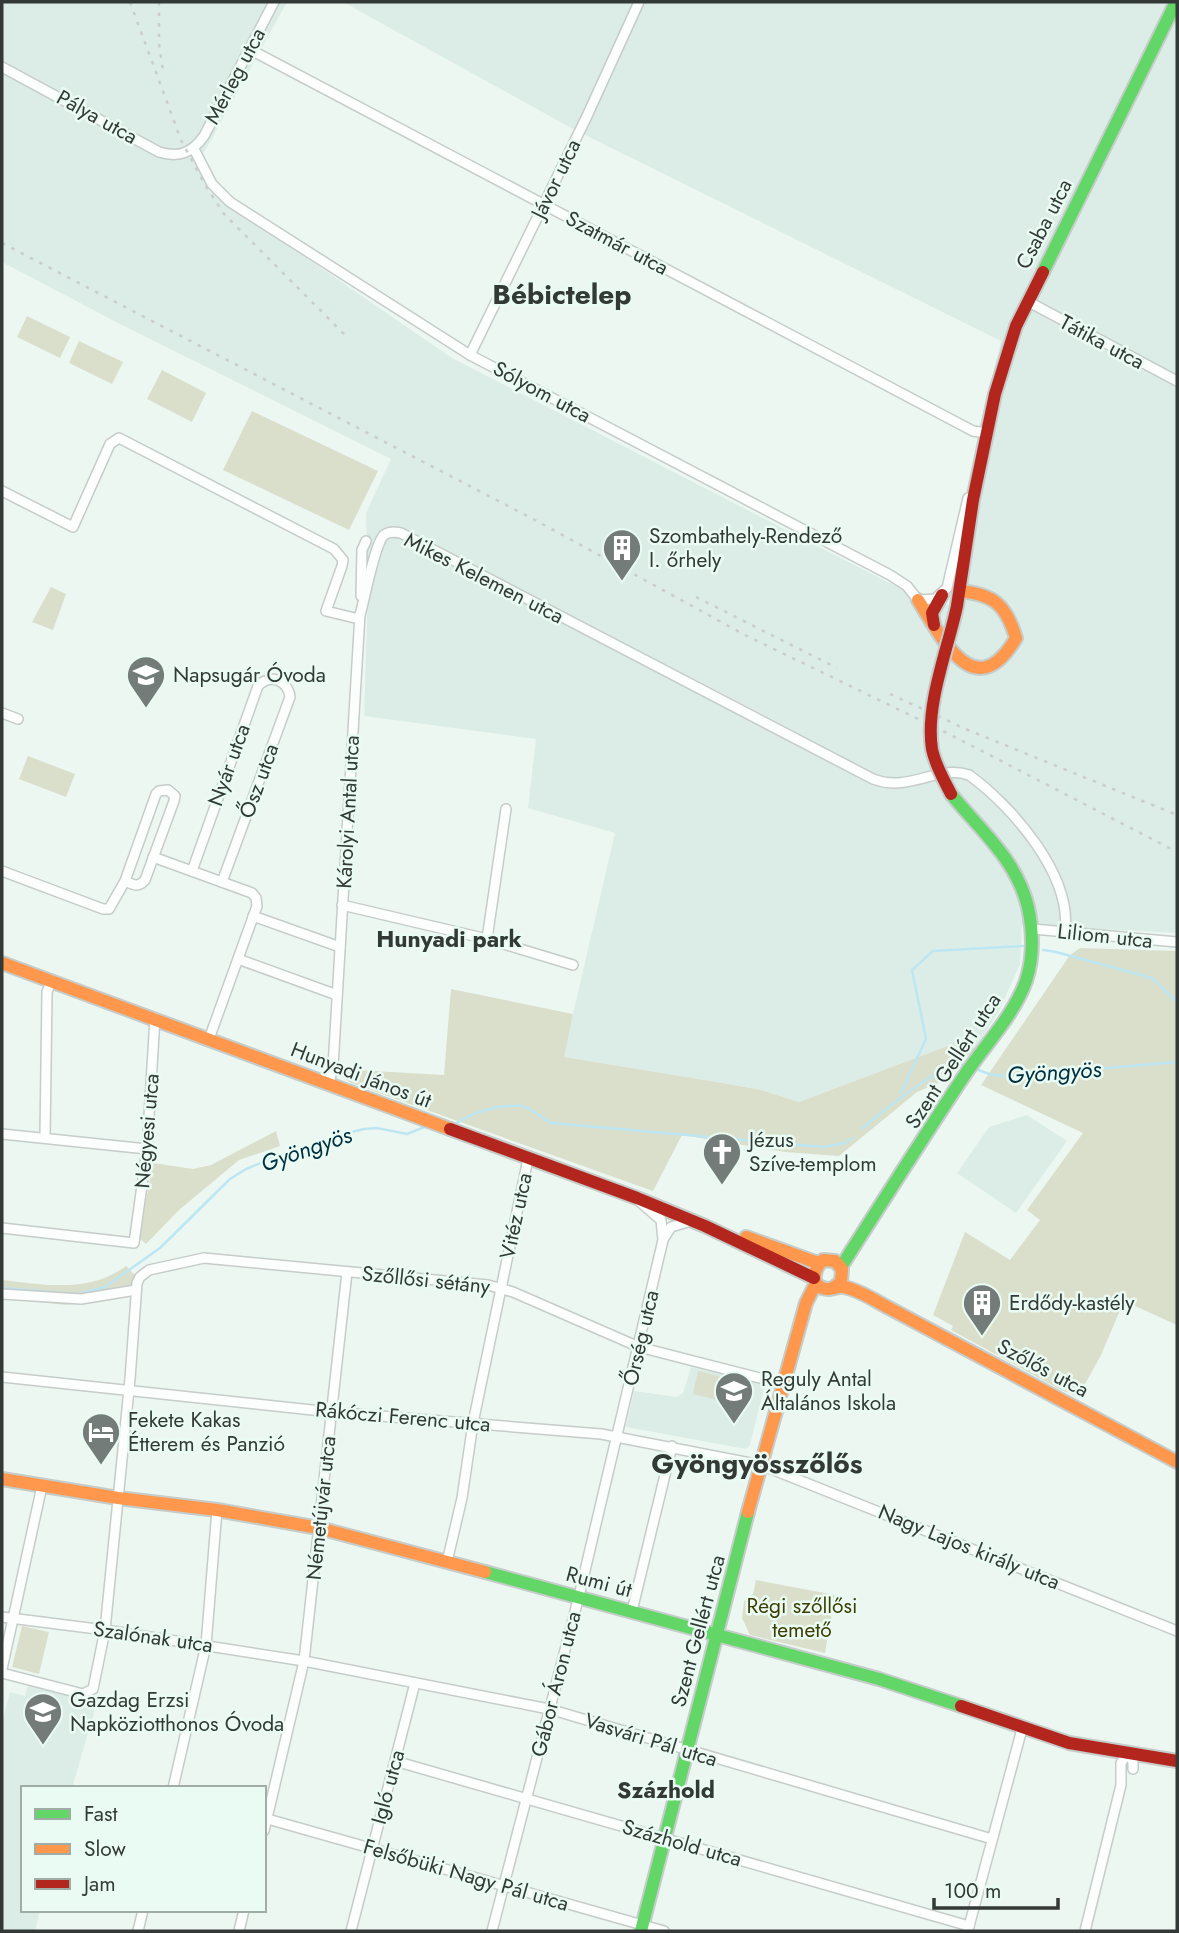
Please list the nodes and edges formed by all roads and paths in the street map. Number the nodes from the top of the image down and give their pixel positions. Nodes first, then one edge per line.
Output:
1 (274, 2) edge
2 (639, 2) edge
3 (1177, 2) edge
4 (249, 49) junction
5 (2, 66) edge
6 (194, 149) junction
7 (543, 204) junction
8 (1027, 301) junction
9 (470, 355) junction
10 (1177, 381) edge
11 (987, 433) junction
12 (979, 476) junction
13 (2, 491) edge
14 (366, 541) dead end
15 (959, 591) junction
16 (942, 595) junction
17 (918, 600) junction
18 (359, 619) junction
19 (934, 626) junction
20 (282, 682) joint
21 (2, 713) edge
22 (18, 719) dead end
23 (931, 746) joint
24 (506, 809) dead end
25 (153, 857) junction
26 (2, 871) edge
27 (192, 871) junction
28 (125, 881) junction
29 (222, 882) junction
30 (342, 905) junction
31 (253, 916) junction
32 (1033, 929) junction
33 (1065, 931) junction
34 (487, 939) junction
35 (1177, 942) edge
36 (340, 947) junction
37 (238, 959) junction
38 (2, 962) edge
39 (573, 965) dead end
40 (52, 980) junction
41 (337, 995) junction
42 (155, 1018) junction
43 (209, 1039) junction
44 (329, 1083) junction
45 (2, 1134) edge
46 (45, 1138) junction
47 (147, 1149) junction
48 (528, 1159) junction
49 (637, 1198) junction
50 (699, 1223) junction
51 (2, 1228) edge
52 (663, 1240) junction
53 (818, 1263) junction
54 (839, 1267) junction
55 (347, 1272) junction
56 (823, 1284) junction
57 (502, 1288) junction
58 (136, 1290) junction
59 (2, 1294) edge
60 (891, 1309) junction
61 (639, 1347) junction
62 (2, 1377) edge
63 (783, 1384) junction
64 (129, 1389) junction
65 (331, 1412) junction
66 (473, 1423) junction
67 (618, 1436) junction
68 (672, 1446) junction
69 (1177, 1462) edge
70 (761, 1465) junction
71 (2, 1479) edge
72 (42, 1486) junction
73 (117, 1498) junction
74 (217, 1510) junction
75 (319, 1528) junction
76 (447, 1562) junction
77 (579, 1596) junction
78 (632, 1611) junction
79 (2, 1617) edge
80 (14, 1617) junction
81 (105, 1630) junction
82 (1177, 1631) edge
83 (719, 1634) junction
84 (206, 1645) junction
85 (304, 1661) junction
86 (2, 1671) edge
87 (415, 1684) junction
88 (549, 1709) junction
89 (1021, 1729) junction
90 (1103, 1750) junction
91 (687, 1752) junction
92 (1127, 1754) junction
93 (1151, 1757) junction
94 (395, 1761) junction
95 (1177, 1761) edge
96 (1120, 1768) junction
97 (1133, 1769) junction
98 (1121, 1785) junction
99 (173, 1786) edge
100 (527, 1798) junction
101 (266, 1818) edge
102 (665, 1839) junction
103 (992, 1839) junction
104 (372, 1849) junction
105 (505, 1885) junction
106 (143, 1912) edge
107 (244, 1912) edge
108 (641, 1928) edge
109 (969, 1929) edge
110 (138, 1931) edge
111 (239, 1931) edge
112 (351, 1931) edge
113 (492, 1931) edge
114 (664, 1931) edge
115 (1085, 1931) edge

1 - 4 street, Mérleg utca
2 - 7 street, Jávor utca
3 - 8 street, Csaba utca
4 - 6 street, Mérleg utca
4 - 7 street, Szatmár utca
5 - 6 street, Pálya utca
6 - 9 street, Sólyom utca
7 - 9 street, Jávor utca
7 - 11 street, Szatmár utca
8 - 10 street, Tátika utca
8 - 11 street, Csaba utca
9 - 17 street, Sólyom utca
11 - 12 street, Csaba utca
12 - 15 street, Csaba utca
12 - 16 street, Csaba utca
13 - 18 street
14 - 18 street, Károlyi Antal utca
15 - 19 street
15 - 23 street, Csaba utca, bridge
16 - 17 street
16 - 19 street
17 - 19 street
18 - 30 street, Károlyi Antal utca
18 - 33 street, Mikes Kelemen utca
20 - 27 street, Nyár utca
20 - 29 street, Ősz utca
21 - 22 street
23 - 32 street, Szent Gellért utca, bridge
24 - 34 street
25 - 27 street
25 - 28 street
25 - 28 street
26 - 28 street
27 - 29 street
29 - 31 street
30 - 34 street
30 - 36 street, Károlyi Antal utca
31 - 36 street
31 - 37 street
32 - 33 street, Liliom utca
32 - 54 street, Szent Gellért utca
33 - 35 street, Liliom utca
34 - 39 street
36 - 41 street, Károlyi Antal utca
37 - 41 street
37 - 43 street
38 - 40 street, Hunyadi János út
40 - 42 street, Hunyadi János út
40 - 46 street
41 - 44 street, Károlyi Antal utca
42 - 43 street, Hunyadi János út
42 - 47 street, Négyesi utca
43 - 44 street, Hunyadi János út
44 - 48 street, Hunyadi János út
45 - 46 street
46 - 47 street
47 - 51 street, Négyesi utca
48 - 49 street, Hunyadi János út
48 - 57 street, Vitéz utca
49 - 50 street, Hunyadi János út
49 - 52 street
50 - 52 street
50 - 53 street, Hunyadi János út
50 - 56 street, Hunyadi János út
52 - 61 street, Őrség utca
53 - 54 street
53 - 56 street
54 - 56 street, Szent Gellért utca
54 - 60 street, Szőlős utca
55 - 57 street, Szőllősi sétány
55 - 58 street, Szőllősi sétány
55 - 65 street, Németújvár utca
56 - 60 street, Szőlős utca
56 - 63 street, Szent Gellért utca
57 - 61 street, Szőllősi sétány
57 - 66 street, Vitéz utca
58 - 59 street
58 - 64 street
60 - 69 street, Szőlős utca
61 - 63 street, Szőllősi sétány
61 - 67 street, Őrség utca
62 - 64 street, Rákóczi Ferenc utca
63 - 70 street, Szent Gellért utca
64 - 65 street, Rákóczi Ferenc utca
64 - 73 street
65 - 66 street, Rákóczi Ferenc utca
65 - 75 street, Németújvár utca
66 - 67 street, Rákóczi Ferenc utca
66 - 76 street, Vitéz utca
67 - 68 street, Rákóczi Ferenc utca
67 - 77 street, Gábor Áron utca
68 - 70 street, Rákóczi Ferenc utca
68 - 78 street
70 - 82 street, Nagy Lajos király utca
70 - 83 street, Szent Gellért utca
71 - 72 street, Rumi út
72 - 73 street, Rumi út
72 - 80 street
73 - 74 street, Rumi út
73 - 81 street
74 - 75 street, Rumi út
74 - 84 street
75 - 76 street, Rumi út
75 - 85 street, Németújvár utca
76 - 77 street, Rumi út
77 - 78 street, Rumi út
77 - 88 street, Gábor Áron utca
78 - 83 street, Rumi út
79 - 80 street, Szalónak utca
80 - 81 street, Szalónak utca
80 - 86 street
81 - 84 street, Szalónak utca
81 - 86 street
83 - 89 street, Rumi út
83 - 91 street, Szent Gellért utca
84 - 85 street, Szalónak utca
84 - 99 street
85 - 87 street, Vasvári Pál utca
85 - 101 street, Németújvár utca
87 - 88 street, Vasvári Pál utca
87 - 94 street, Igló utca
88 - 91 street, Vasvári Pál utca
88 - 100 street, Gábor Áron utca
89 - 90 street, Rumi út
89 - 103 street
90 - 92 street, Rumi út
90 - 96 street
91 - 102 street, Szent Gellért utca
91 - 103 street, Vasvári Pál utca
92 - 93 street, Rumi út
92 - 96 street
92 - 97 street
93 - 95 street, Rumi út
93 - 97 street
94 - 100 street, Százhold utca
94 - 104 street, Igló utca
96 - 98 street
97 - 98 street
98 - 115 street
100 - 102 street, Százhold utca
100 - 105 street, Gábor Áron utca
101 - 104 street, Felsőbüki Nagy Pál utca
102 - 108 street, Szent Gellért utca
102 - 109 street, Százhold utca
103 - 109 street
104 - 105 street, Felsőbüki Nagy Pál utca
104 - 112 street, Igló utca
105 - 108 street, Felsőbüki Nagy Pál utca
105 - 113 street, Gábor Áron utca
106 - 110 street
107 - 111 street
108 - 114 street, Felsőbüki Nagy Pál utca

